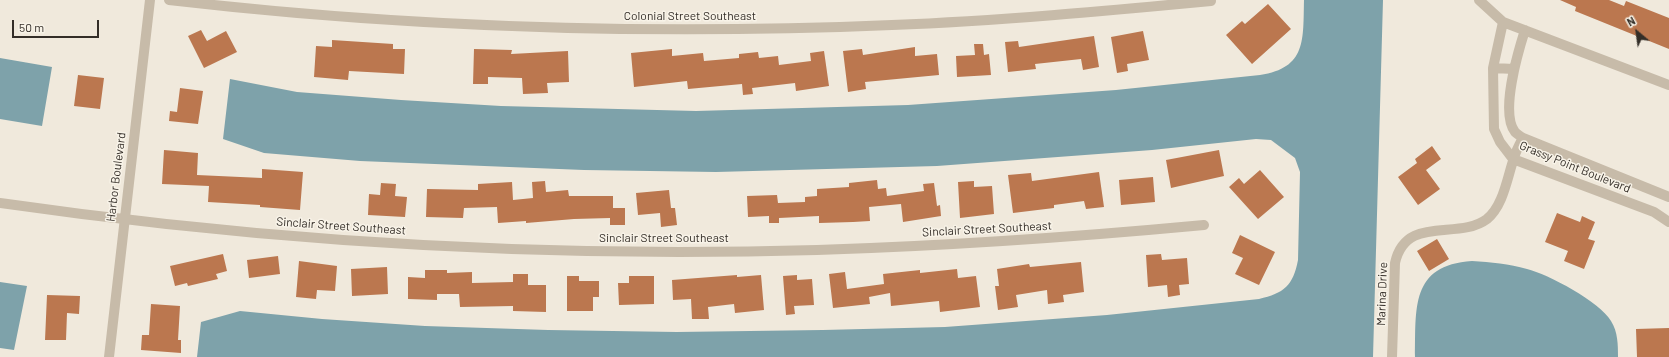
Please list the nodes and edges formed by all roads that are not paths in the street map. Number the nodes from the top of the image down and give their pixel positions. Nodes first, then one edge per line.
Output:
1 (150, 0) edge
2 (169, 0) edge
3 (1479, 0) edge
4 (1211, 1) edge
5 (1503, 22) junction
6 (1524, 30) junction
7 (1493, 68) junction
8 (1514, 69) junction
9 (1669, 85) edge
10 (1523, 138) junction
11 (1514, 159) junction
12 (1669, 197) edge
13 (0, 203) edge
14 (124, 219) junction
15 (1669, 222) edge
16 (1204, 225) dead end
17 (109, 357) edge
18 (1392, 357) edge

1 - 14 street, Harbor Boulevard
2 - 4 street, Colonial Street Southeast
3 - 5 street
5 - 6 street
5 - 7 street, Grassy Point Boulevard
6 - 8 street, Grassy Point Boulevard
6 - 9 street
7 - 8 street
7 - 11 street, Grassy Point Boulevard
8 - 10 street, Grassy Point Boulevard
10 - 11 street, Marina Drive
10 - 12 street, Grassy Point Boulevard
11 - 15 street, Grassy Point Boulevard
11 - 18 street, Marina Drive
13 - 14 street, Sinclair Street Southeast
14 - 16 street, Sinclair Street Southeast
14 - 17 street, Harbor Boulevard

